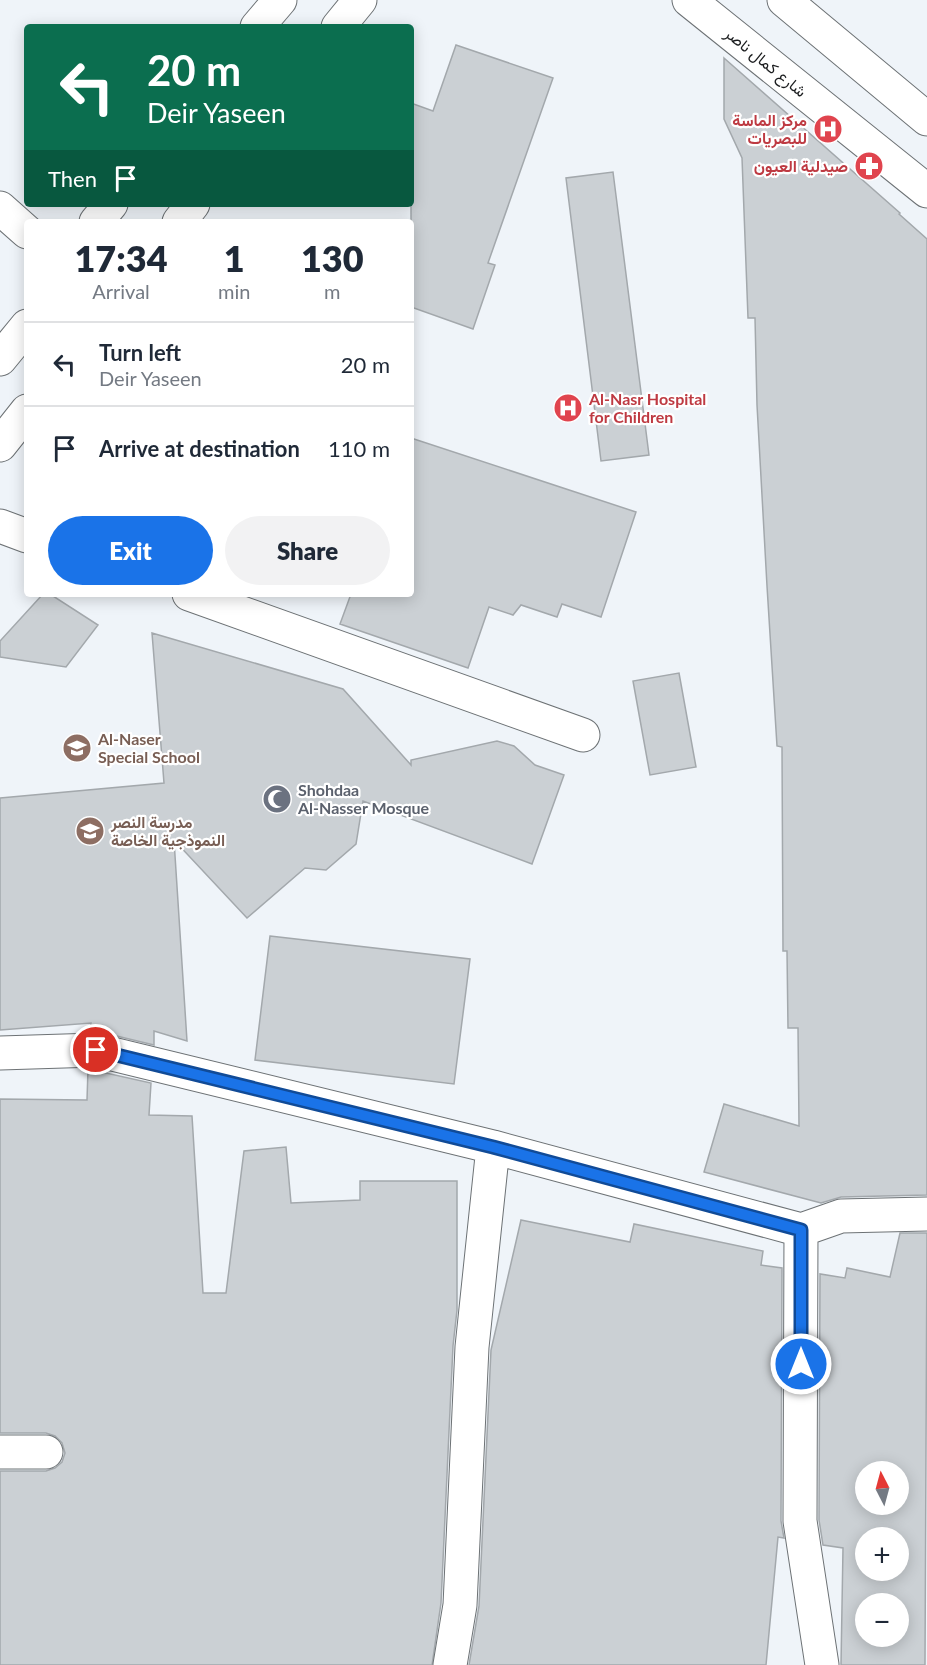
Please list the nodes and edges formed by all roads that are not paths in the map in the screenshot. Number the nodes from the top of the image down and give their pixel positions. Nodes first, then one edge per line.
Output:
1 (280, 0) edge
2 (360, 0) edge
3 (689, 0) edge
4 (784, 0) edge
5 (260, 24) edge
6 (340, 24) edge
7 (927, 119) edge
8 (927, 191) edge
9 (108, 207) edge
10 (192, 207) edge
11 (0, 208) edge
12 (98, 219) edge
13 (182, 219) edge
14 (24, 229) edge
15 (24, 330) edge
16 (0, 359) edge
17 (24, 415) edge
18 (0, 445) edge
19 (0, 526) edge
20 (24, 535) edge
21 (197, 597) edge
22 (583, 735) dead end
23 (0, 1053) edge
24 (493, 1147) junction
25 (927, 1214) edge
26 (801, 1230) junction
27 (0, 1452) edge
28 (46, 1452) dead end
29 (450, 1665) edge
30 (822, 1665) edge

1 - 5 street
2 - 6 street
3 - 8 street, شارع كمال ناصر
4 - 7 street
9 - 12 street
10 - 13 street
11 - 14 street
15 - 16 street
17 - 18 street
19 - 20 street
21 - 22 street
23 - 24 street
24 - 26 street
24 - 29 street
25 - 26 street
26 - 30 street
27 - 28 street

